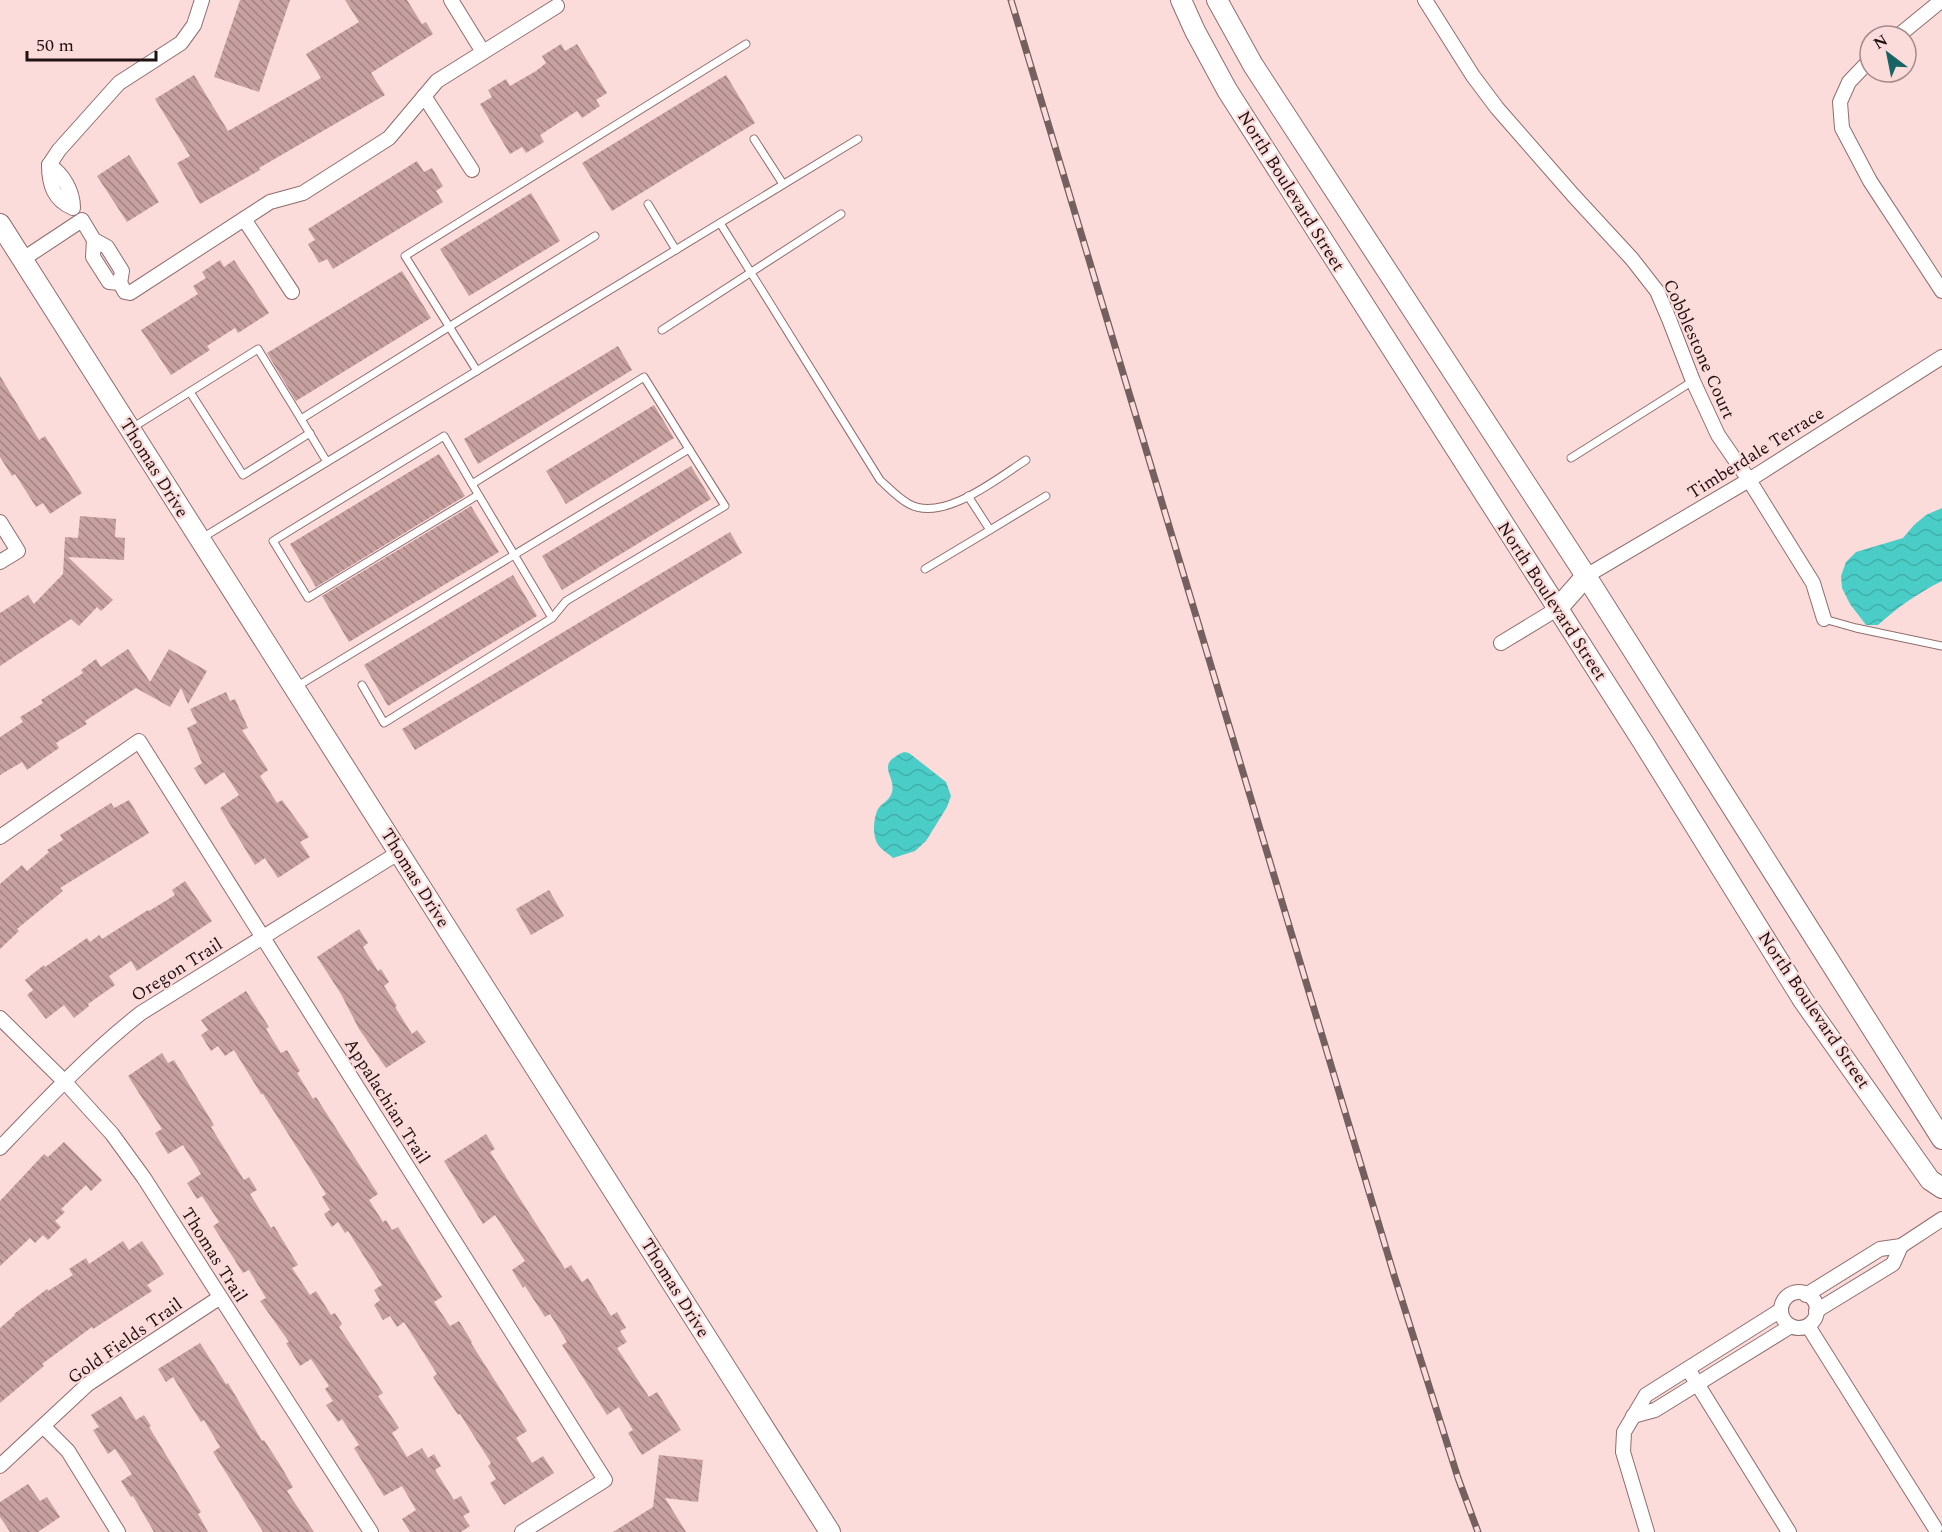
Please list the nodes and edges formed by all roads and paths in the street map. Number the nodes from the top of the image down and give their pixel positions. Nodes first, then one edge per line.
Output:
1 (202, 0) edge
2 (451, 0) edge
3 (1181, 0) edge
4 (1217, 0) edge
5 (1425, 0) edge
6 (1942, 0) edge
7 (557, 6) dead end
8 (1913, 24) edge
9 (746, 44) dead end
10 (483, 52) junction
11 (1858, 73) edge
12 (424, 96) junction
13 (754, 139) dead end
14 (858, 139) dead end
15 (472, 170) dead end
16 (783, 184) junction
17 (648, 204) dead end
18 (73, 208) joint
19 (841, 214) dead end
20 (244, 219) junction
21 (82, 220) junction
22 (720, 223) junction
23 (0, 224) edge
24 (595, 236) dead end
25 (676, 250) junction
26 (22, 259) junction
27 (751, 273) junction
28 (1942, 291) edge
29 (292, 292) dead end
30 (449, 327) junction
31 (662, 330) dead end
32 (1942, 357) edge
33 (477, 371) junction
34 (1693, 381) junction
35 (190, 392) junction
36 (301, 419) junction
37 (130, 429) junction
38 (310, 433) junction
39 (689, 449) junction
40 (1571, 458) dead end
41 (1026, 460) dead end
42 (327, 462) junction
43 (1749, 480) junction
44 (472, 484) junction
45 (478, 495) junction
46 (968, 496) junction
47 (1046, 496) dead end
48 (0, 522) edge
49 (990, 530) junction
50 (200, 540) junction
51 (515, 554) junction
52 (0, 562) edge
53 (925, 569) dead end
54 (1586, 576) junction
55 (1557, 609) junction
56 (552, 618) junction
57 (1824, 619) joint
58 (1501, 643) dead end
59 (1942, 646) edge
60 (362, 685) dead end
61 (294, 689) junction
62 (0, 837) edge
63 (399, 853) junction
64 (263, 937) junction
65 (0, 1018) edge
66 (64, 1081) junction
67 (1942, 1139) edge
68 (0, 1148) edge
69 (1942, 1188) edge
70 (1942, 1219) edge
71 (1901, 1246) junction
72 (1806, 1295) junction
73 (219, 1298) junction
74 (1781, 1310) junction
75 (1816, 1311) junction
76 (1791, 1326) junction
77 (1808, 1326) junction
78 (1688, 1369) junction
79 (1697, 1384) junction
80 (1633, 1416) junction
81 (44, 1426) junction
82 (0, 1466) edge
83 (1935, 1528) dead end
84 (118, 1532) edge
85 (371, 1532) edge
86 (522, 1532) edge
87 (830, 1532) edge
88 (1647, 1532) edge
89 (1789, 1532) edge

1 - 18 street
2 - 10 street
3 - 55 main road, North Boulevard Street
4 - 54 main road, North Boulevard Street
5 - 34 street, Cobblestone Court
6 - 8 street
7 - 10 street
9 - 30 lane
10 - 12 street
11 - 28 street
12 - 15 street
12 - 20 street
13 - 16 lane
14 - 16 lane
16 - 22 lane
17 - 25 lane
18 - 21 lane
19 - 27 lane
20 - 21 street
20 - 29 street
21 - 26 street
22 - 25 lane
22 - 27 lane
23 - 26 main road, Thomas Drive
24 - 30 lane
25 - 33 lane
26 - 37 main road, Thomas Drive
27 - 31 lane
27 - 46 lane
30 - 33 lane
30 - 36 lane
32 - 43 street, Timberdale Terrace
33 - 42 lane
34 - 40 lane
34 - 43 street, Cobblestone Court
35 - 36 lane
35 - 37 lane
35 - 38 lane
36 - 38 lane
37 - 50 main road, Thomas Drive
38 - 42 lane
39 - 44 lane
39 - 51 lane
39 - 56 lane
41 - 46 lane
42 - 50 lane
43 - 54 street, Timberdale Terrace
43 - 57 street, Cobblestone Court
44 - 45 lane
44 - 45 lane
45 - 51 lane
46 - 49 lane
47 - 49 lane
48 - 52 street
49 - 53 lane
50 - 61 main road, Thomas Drive
51 - 56 lane
51 - 61 lane
54 - 55 main road
54 - 67 main road, North Boulevard Street
55 - 58 street
55 - 69 main road, North Boulevard Street
56 - 60 lane
57 - 59 lane
61 - 63 main road, Thomas Drive
62 - 64 street, Appalachian Trail
63 - 64 street, Oregon Trail
63 - 87 main road, Thomas Drive
64 - 66 street, Oregon Trail
64 - 86 street, Appalachian Trail
65 - 66 street, Thomas Trail
66 - 68 street, Oregon Trail
66 - 73 street, Thomas Trail
70 - 71 street
71 - 72 street
71 - 75 street
72 - 74 street
72 - 75 street
73 - 81 street, Gold Fields Trail
73 - 85 street, Thomas Trail
74 - 76 street
74 - 78 street
75 - 77 street
76 - 77 street
76 - 79 street
77 - 83 street
78 - 79 street
78 - 80 street
79 - 80 street
79 - 89 street
80 - 88 street
81 - 82 street, Gold Fields Trail
81 - 84 street

